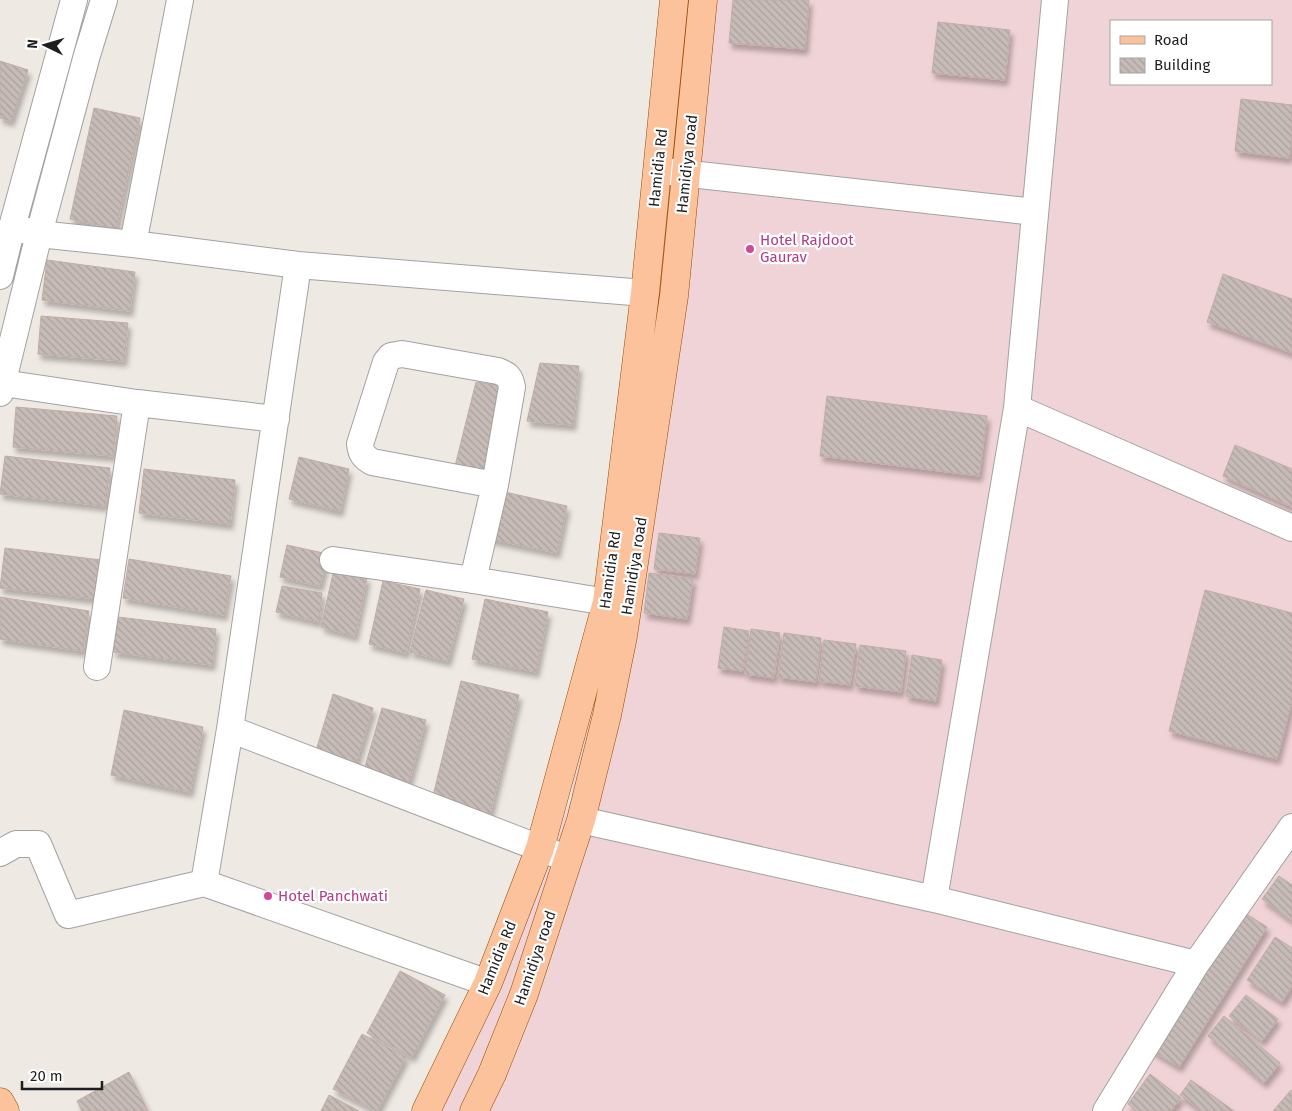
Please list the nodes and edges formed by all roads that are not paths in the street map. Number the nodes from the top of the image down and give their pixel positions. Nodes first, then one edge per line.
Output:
1 (74, 0) edge
2 (104, 0) edge
3 (180, 0) edge
4 (674, 0) edge
5 (703, 0) edge
6 (1055, 0) edge
7 (658, 170) junction
8 (686, 174) junction
9 (1036, 212) junction
10 (12, 227) junction
11 (39, 234) junction
12 (134, 244) junction
13 (298, 265) junction
14 (0, 276) edge
15 (645, 293) junction
16 (1, 388) edge
17 (137, 403) junction
18 (1017, 408) junction
19 (276, 419) junction
20 (495, 485) junction
21 (1292, 528) edge
22 (333, 560) dead end
23 (473, 580) junction
24 (607, 602) junction
25 (97, 667) dead end
26 (230, 729) junction
27 (581, 820) junction
28 (1292, 827) edge
29 (540, 848) junction
30 (0, 853) edge
31 (568, 859) junction
32 (204, 884) junction
33 (934, 899) junction
34 (1196, 964) junction
35 (488, 983) junction
36 (0, 1102) edge
37 (5, 1111) edge
38 (426, 1111) edge
39 (474, 1111) edge
40 (1106, 1111) edge

1 - 10 street
2 - 11 street
3 - 12 street
4 - 7 main road, Hamidia Rd
5 - 8 main road, Hamidiya road
6 - 9 street
7 - 8 street
7 - 15 main road, Hamidia Rd
8 - 9 street
8 - 27 main road, Hamidiya road
9 - 18 street
10 - 11 street
10 - 14 street
11 - 12 street
11 - 16 street
12 - 13 street
13 - 15 street
13 - 19 street
15 - 24 main road, Hamidia Rd
16 - 17 street
17 - 19 street
17 - 25 street
18 - 21 street
18 - 33 street
19 - 26 street
20 - 20 street
20 - 23 street
22 - 23 street
23 - 24 street
24 - 29 main road, Hamidia Rd
26 - 29 street
26 - 32 street
27 - 31 main road, Hamidiya road
27 - 33 street
28 - 34 street
29 - 31 street
29 - 35 main road, Hamidia Rd
30 - 32 street
31 - 39 main road, Hamidiya road
32 - 35 street
33 - 34 street
34 - 40 street
35 - 38 main road, Hamidia Rd
36 - 37 main road

